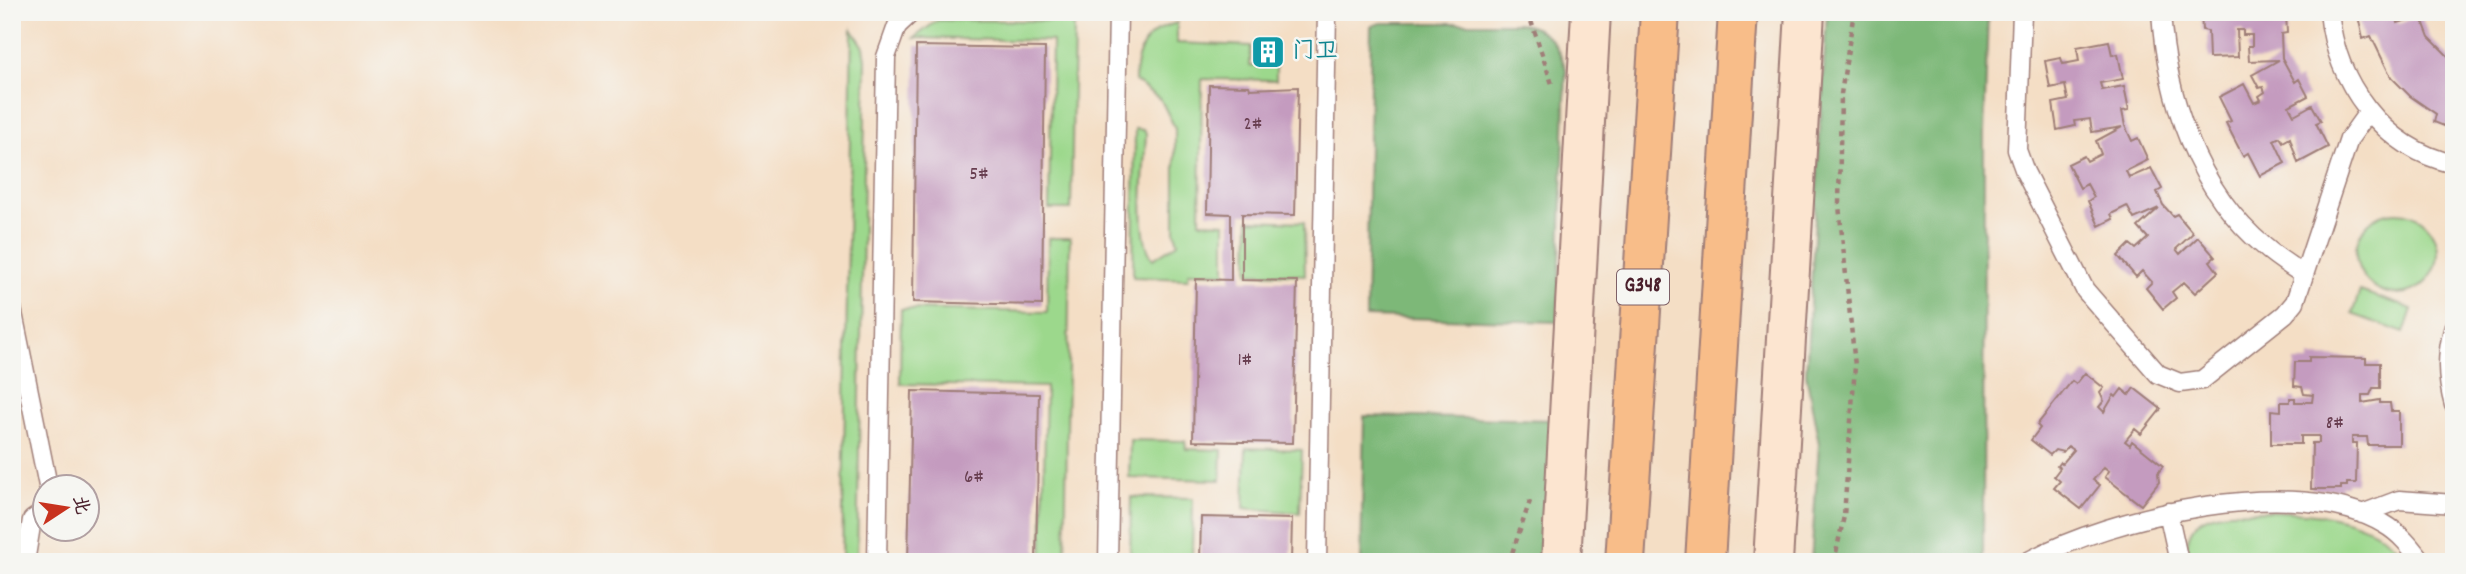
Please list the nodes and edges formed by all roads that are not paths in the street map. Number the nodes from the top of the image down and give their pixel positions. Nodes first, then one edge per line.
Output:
1 (912, 12) edge
2 (1118, 12) edge
3 (1327, 12) edge
4 (1569, 12) edge
5 (1660, 12) edge
6 (1738, 12) edge
7 (1805, 12) edge
8 (2022, 12) edge
9 (2161, 12) edge
10 (2329, 12) edge
11 (1591, 13) edge
12 (2369, 111) junction
13 (2454, 164) edge
14 (2304, 275) junction
15 (12, 308) edge
16 (2453, 332) edge
17 (2454, 405) edge
18 (45, 472) edge
19 (2454, 504) edge
20 (2168, 512) junction
21 (2362, 514) junction
22 (32, 520) edge
23 (25, 562) edge
24 (877, 562) edge
25 (1108, 562) edge
26 (1317, 562) edge
27 (1561, 562) edge
28 (1625, 562) edge
29 (1705, 562) edge
30 (1773, 562) edge
31 (2027, 562) edge
32 (2179, 562) edge
33 (2422, 562) edge

1 - 24 lane
2 - 25 lane
3 - 26 lane
4 - 11 lane
5 - 28 highway, G348
6 - 29 highway
7 - 30 street
8 - 14 lane
9 - 14 lane
10 - 12 lane
11 - 27 street
12 - 13 lane
12 - 14 lane
15 - 18 lane
16 - 17 lane
19 - 21 lane
20 - 21 lane
20 - 31 lane
20 - 32 lane
21 - 33 lane
22 - 23 lane

